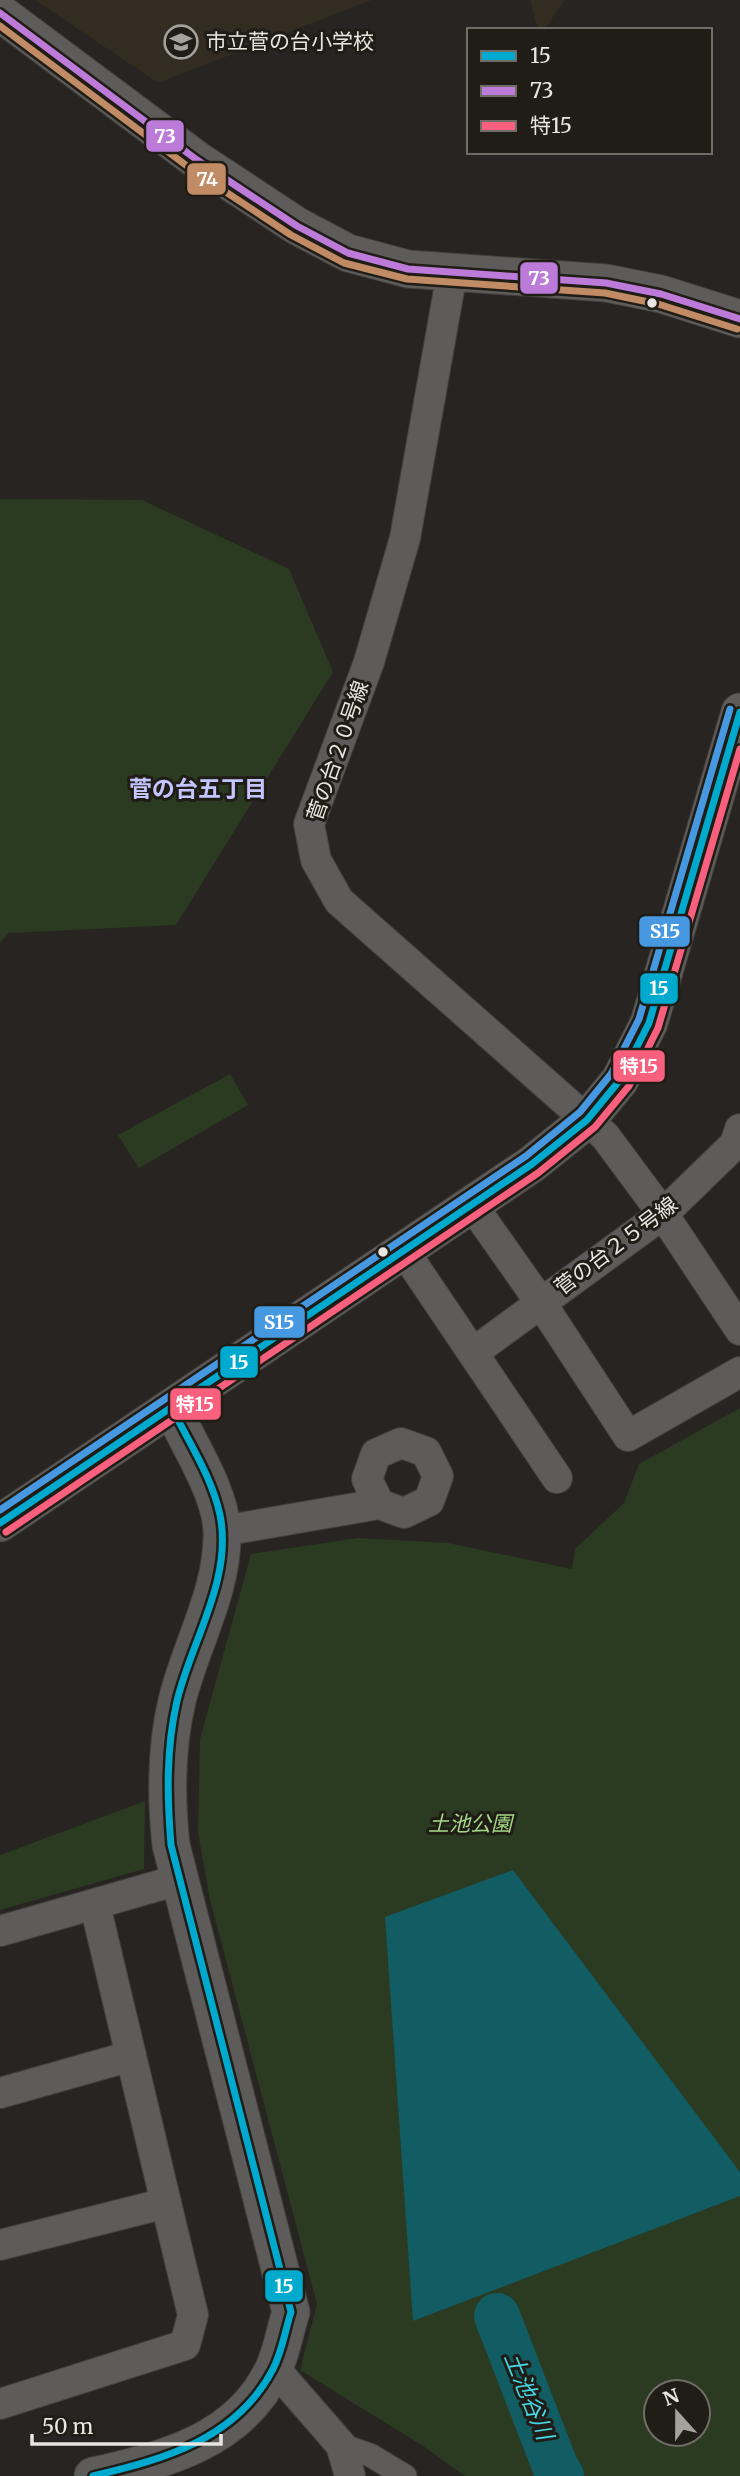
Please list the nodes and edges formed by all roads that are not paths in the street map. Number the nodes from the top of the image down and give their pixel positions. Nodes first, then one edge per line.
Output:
1 (0, 13) edge
2 (452, 273) junction
3 (740, 319) edge
4 (740, 712) edge
5 (587, 1120) junction
6 (738, 1140) edge
7 (472, 1205) junction
8 (663, 1214) junction
9 (404, 1251) junction
10 (541, 1303) junction
11 (740, 1330) edge
12 (474, 1352) junction
13 (740, 1372) edge
14 (172, 1408) junction
15 (557, 1478) dead end
16 (379, 1504) dead end
17 (0, 1522) edge
18 (222, 1531) junction
19 (178, 1880) junction
20 (95, 1905) junction
21 (0, 1931) edge
22 (131, 2056) junction
23 (0, 2093) edge
24 (166, 2203) junction
25 (0, 2245) edge
26 (275, 2368) junction
27 (0, 2404) edge
28 (341, 2445) junction
29 (93, 2476) edge
30 (350, 2476) edge
31 (405, 2476) edge

1 - 2 street
2 - 3 street
2 - 5 street, 菅の台２０号線
4 - 5 street
5 - 7 street
5 - 8 street, 菅の台２０号線
6 - 8 street, 菅の台２５号線
7 - 9 street
7 - 10 street
8 - 10 street, 菅の台２５号線
8 - 11 street, 菅の台２０号線
9 - 12 street
9 - 14 street
10 - 12 street
10 - 13 street, 菅の台２５号線
12 - 15 street
14 - 17 street
14 - 18 street
16 - 18 street
18 - 19 street
19 - 20 street
19 - 26 street
20 - 21 street
20 - 22 street
22 - 23 street
22 - 24 street
24 - 25 street
24 - 27 street
26 - 28 street
26 - 29 street
28 - 30 street
28 - 31 street

